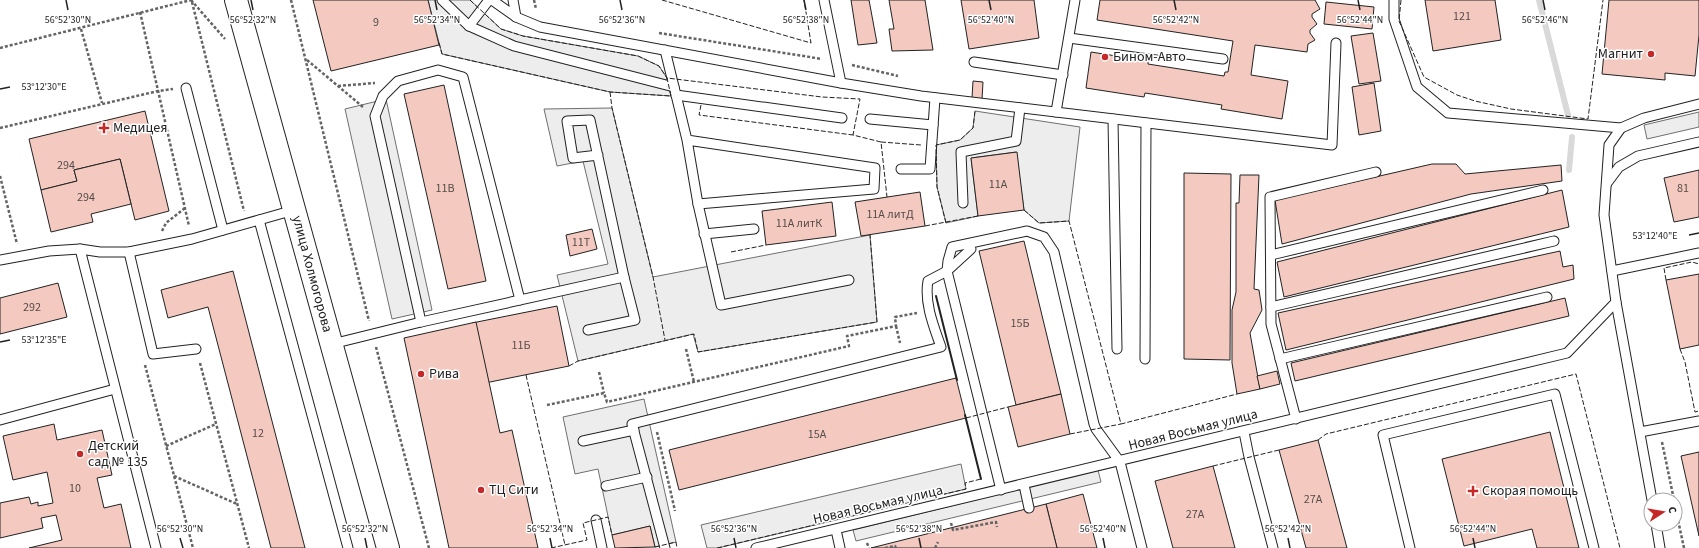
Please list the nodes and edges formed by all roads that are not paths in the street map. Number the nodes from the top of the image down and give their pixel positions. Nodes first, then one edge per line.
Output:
1 (236, 0) edge
2 (442, 0) edge
3 (490, 0) edge
4 (513, 0) edge
5 (824, 0) edge
6 (1076, 0) edge
7 (1394, 0) edge
8 (516, 17) junction
9 (469, 26) junction
10 (1069, 38) junction
11 (1336, 43) dead end
12 (666, 50) junction
13 (1223, 59) dead end
14 (974, 62) dead end
15 (1063, 75) junction
16 (841, 83) junction
17 (186, 88) road end
18 (675, 91) junction
19 (935, 98) junction
20 (1699, 104) edge
21 (1020, 108) junction
22 (1056, 112) junction
23 (842, 118) dead end
24 (870, 118) dead end
25 (1113, 119) junction
26 (1146, 123) junction
27 (933, 125) junction
28 (1621, 128) junction
29 (687, 140) junction
30 (1699, 142) edge
31 (598, 156) junction
32 (901, 169) dead end
33 (1376, 172) dead end
34 (1607, 183) junction
35 (1543, 190) dead end
36 (698, 204) junction
37 (962, 204) dead end
38 (294, 210) junction
39 (259, 220) junction
40 (754, 229) dead end
41 (223, 230) junction
42 (704, 234) junction
43 (1554, 241) dead end
44 (80, 249) junction
45 (972, 249) dead end
46 (129, 252) junction
47 (1699, 253) edge
48 (1271, 255) junction
49 (0, 260) edge
50 (947, 271) junction
51 (1612, 271) junction
52 (624, 277) junction
53 (849, 280) dead end
54 (1547, 297) dead end
55 (520, 300) junction
56 (1616, 302) junction
57 (1271, 307) junction
58 (421, 322) junction
59 (588, 330) dead end
60 (331, 344) junction
61 (196, 349) road end
62 (1117, 349) dead end
63 (1145, 359) dead end
64 (1280, 359) junction
65 (115, 389) junction
66 (1296, 419) junction
67 (0, 420) edge
68 (1699, 421) edge
69 (634, 430) junction
70 (1244, 432) junction
71 (1640, 432) junction
72 (583, 441) dead end
73 (1120, 462) junction
74 (647, 477) junction
75 (1024, 484) junction
76 (606, 486) dead end
77 (1002, 490) junction
78 (1651, 492) edge
79 (1029, 508) dead end
80 (596, 520) dead end
81 (836, 530) junction
82 (1657, 532) edge
83 (156, 548) edge
84 (348, 548) edge
85 (388, 548) edge
86 (602, 548) edge
87 (665, 548) edge
88 (756, 548) edge
89 (840, 548) edge
90 (1142, 548) edge
91 (1273, 548) edge
92 (1410, 548) edge
93 (1594, 548) edge
94 (1660, 548) edge

1 - 38 main road, улица Холмогорова
2 - 9 lane
3 - 8 lane
3 - 9 lane
4 - 8 lane
5 - 16 lane
6 - 10 lane
7 - 28 lane
8 - 12 lane
9 - 18 lane
10 - 13 lane
10 - 15 lane
11 - 26 lane
12 - 16 lane
12 - 18 lane
14 - 15 lane
15 - 22 lane
16 - 19 lane
17 - 41 lane
18 - 23 lane
18 - 29 lane
19 - 21 lane
19 - 27 lane
20 - 28 lane
21 - 22 lane
21 - 37 lane
22 - 25 lane
24 - 27 lane
25 - 26 lane
25 - 62 lane
26 - 63 lane
27 - 32 lane
28 - 34 lane
29 - 36 lane
29 - 36 lane
30 - 34 lane
31 - 31 lane
31 - 52 lane
33 - 48 lane
34 - 51 lane
35 - 48 lane
36 - 42 lane
38 - 39 lane
38 - 60 main road, улица Холмогорова
39 - 41 lane
39 - 84 lane
40 - 42 lane
41 - 46 lane
42 - 53 lane
43 - 57 lane
44 - 46 lane
44 - 49 lane
44 - 65 lane
45 - 50 lane
46 - 61 lane
47 - 51 lane
48 - 57 lane
50 - 69 lane
50 - 73 lane
50 - 77 lane
51 - 56 lane
52 - 55 lane
52 - 59 lane
54 - 64 lane
55 - 58 lane
55 - 58 lane
56 - 66 lane, Новая Восьмая улица
56 - 71 lane
57 - 64 lane
58 - 60 lane
60 - 85 main road, улица Холмогорова
64 - 66 lane
65 - 67 lane
65 - 83 lane
66 - 70 lane, Новая Восьмая улица
68 - 71 lane
69 - 72 lane
69 - 74 lane
70 - 73 lane, Новая Восьмая улица
70 - 91 lane
71 - 78 lane
73 - 75 lane, Новая Восьмая улица
73 - 90 lane
74 - 76 lane
74 - 87 lane
75 - 77 lane, Новая Восьмая улица
75 - 79 lane
77 - 81 lane, Новая Восьмая улица
80 - 86 lane
81 - 88 lane, Новая Восьмая улица
81 - 89 lane
82 - 94 lane
92 - 93 lane

